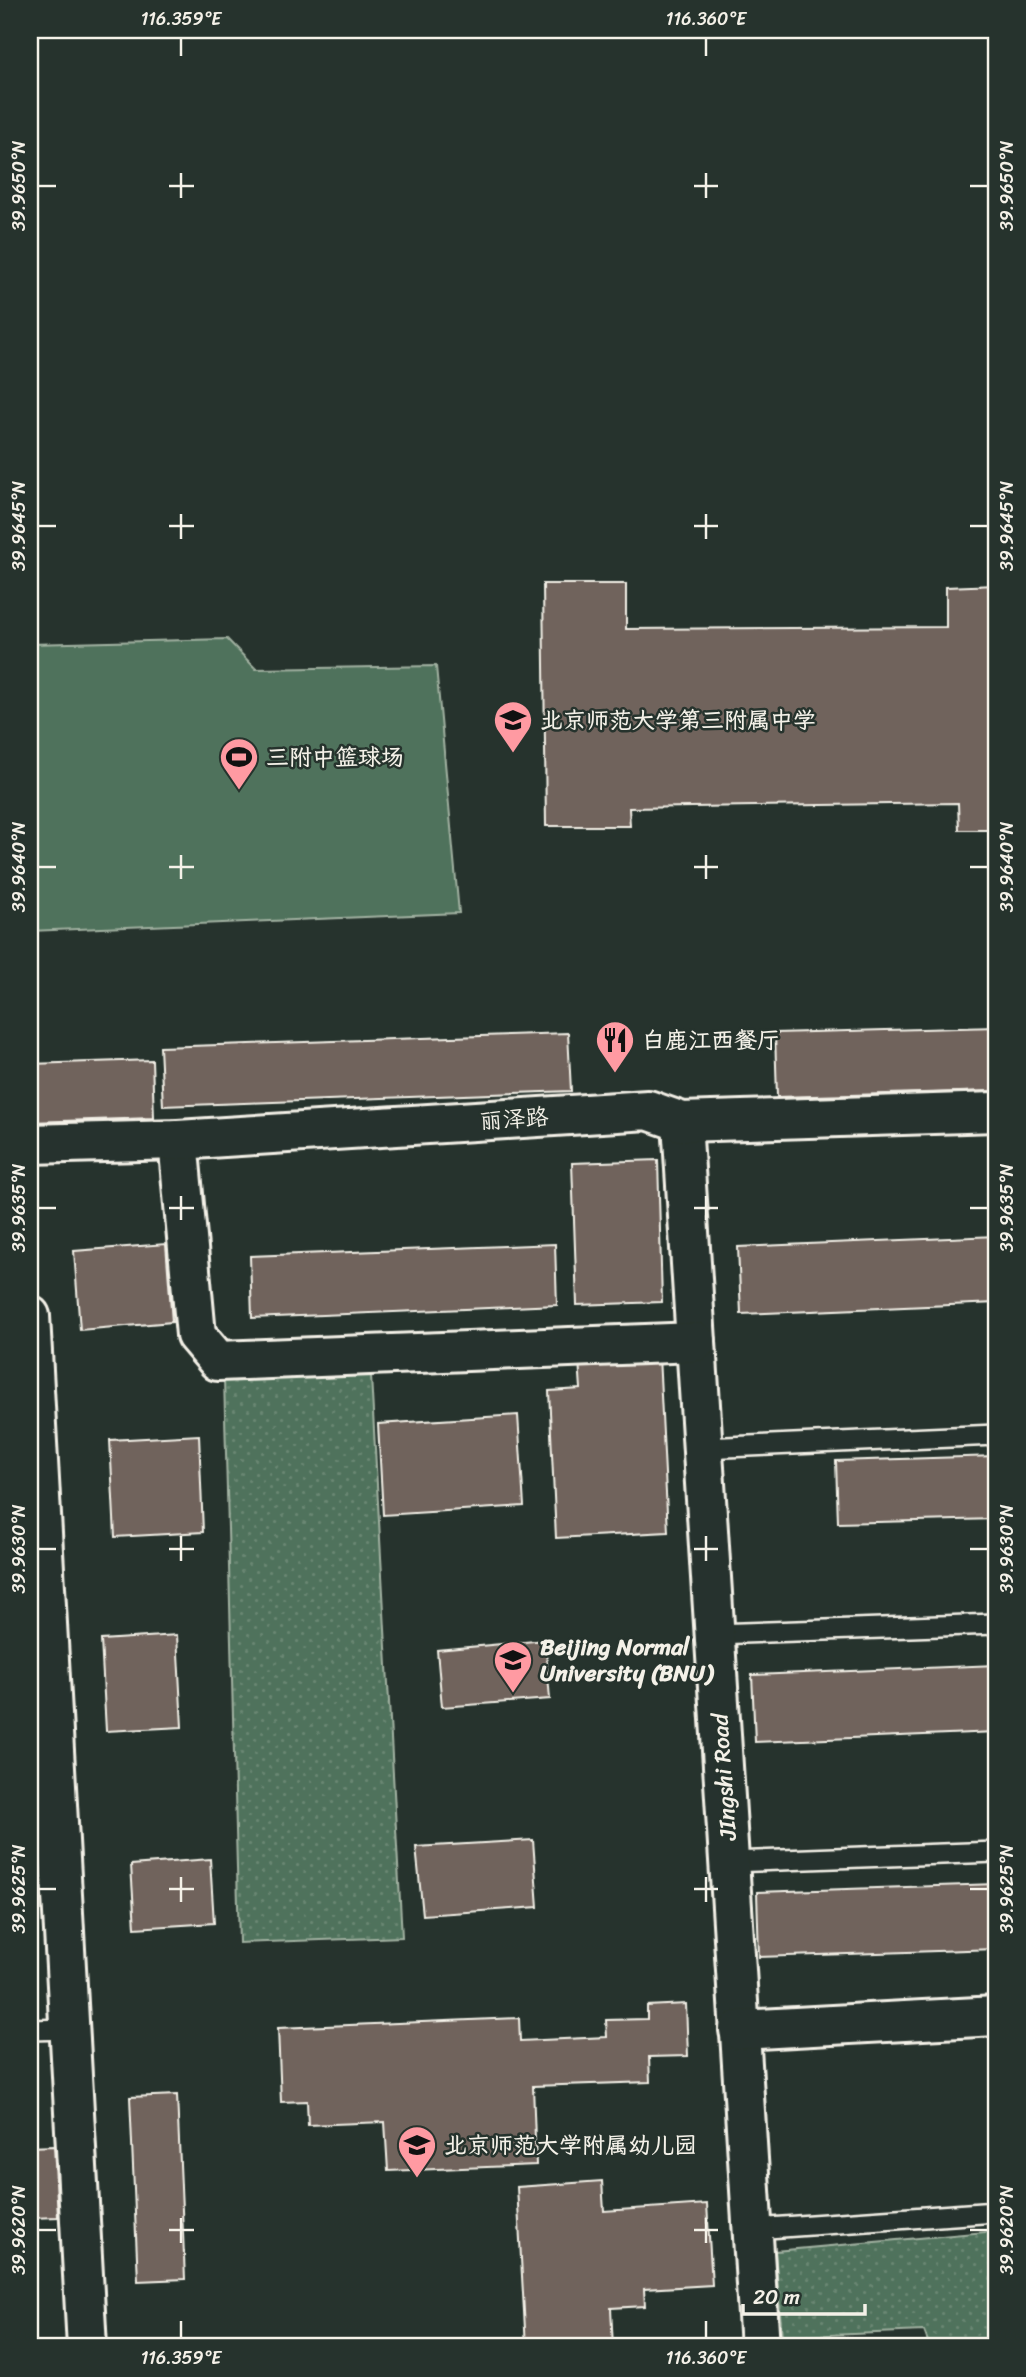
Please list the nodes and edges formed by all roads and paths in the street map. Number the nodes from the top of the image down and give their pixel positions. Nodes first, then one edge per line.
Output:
1 (996, 1112) edge
2 (682, 1122) junction
3 (178, 1140) junction
4 (30, 1144) edge
5 (30, 1316) edge
6 (696, 1342) junction
7 (996, 1435) edge
8 (703, 1448) junction
9 (996, 1624) edge
10 (714, 1634) junction
11 (996, 1853) edge
12 (729, 1862) junction
13 (996, 2016) edge
14 (69, 2029) junction
15 (30, 2030) edge
16 (739, 2030) junction
17 (996, 2212) edge
18 (753, 2229) junction
19 (88, 2347) edge
20 (760, 2347) edge

1 - 2 street, 丽泽路
2 - 3 street, 丽泽路
2 - 6 street, JIngshi Road
3 - 4 street, 丽泽路
3 - 6 street
5 - 14 street
6 - 8 street, JIngshi Road
7 - 8 lane
8 - 10 street, JIngshi Road
9 - 10 lane
10 - 12 street, JIngshi Road
11 - 12 lane
12 - 16 street, JIngshi Road
13 - 16 street
14 - 15 lane
14 - 19 street
16 - 18 street, JIngshi Road
17 - 18 lane
18 - 20 street, JIngshi Road

